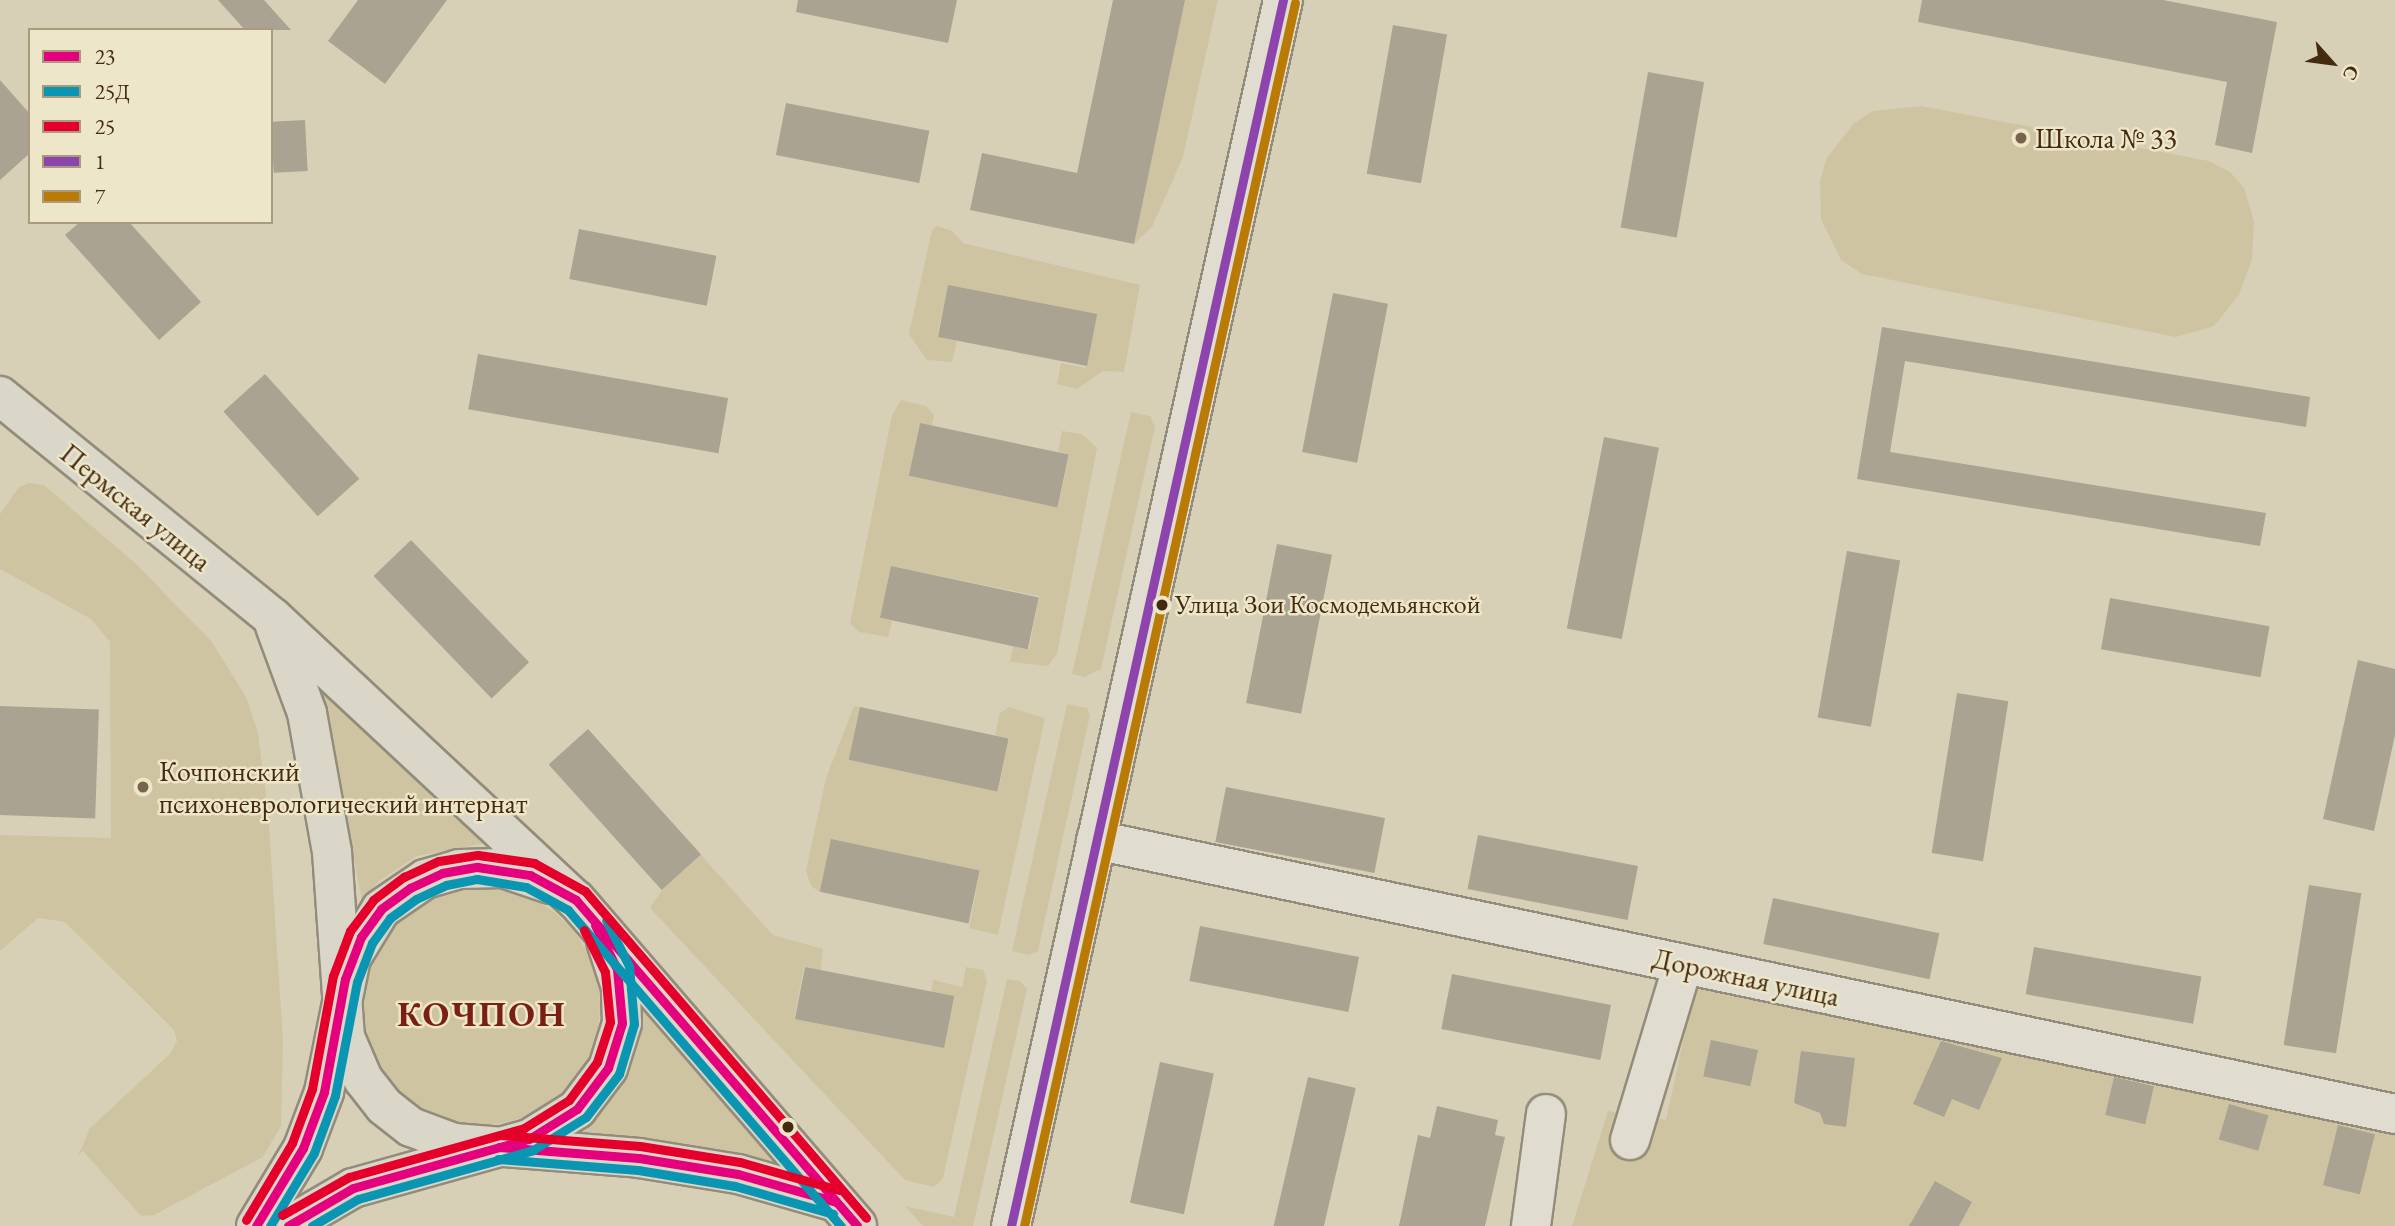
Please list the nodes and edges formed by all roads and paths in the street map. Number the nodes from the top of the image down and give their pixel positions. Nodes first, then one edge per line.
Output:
1 (1283, 0) edge
2 (0, 396) edge
3 (272, 617) junction
4 (1096, 841) junction
5 (576, 900) junction
6 (1683, 964) junction
7 (340, 1010) junction
8 (1546, 1114) dead end
9 (2395, 1114) edge
10 (1630, 1140) dead end
11 (499, 1147) junction
12 (847, 1214) edge
13 (256, 1226) edge
14 (288, 1226) edge
15 (1011, 1226) edge
16 (1531, 1226) edge

1 - 4 street
2 - 3 main road, Пермская улица
3 - 5 main road, Пермская улица
3 - 7 main road
4 - 6 street, Дорожная улица
4 - 15 street
5 - 7 main road
5 - 11 main road
5 - 12 main road
6 - 9 street, Дорожная улица
6 - 10 street
7 - 11 main road
7 - 13 main road
8 - 16 street
11 - 12 main road
11 - 14 main road

